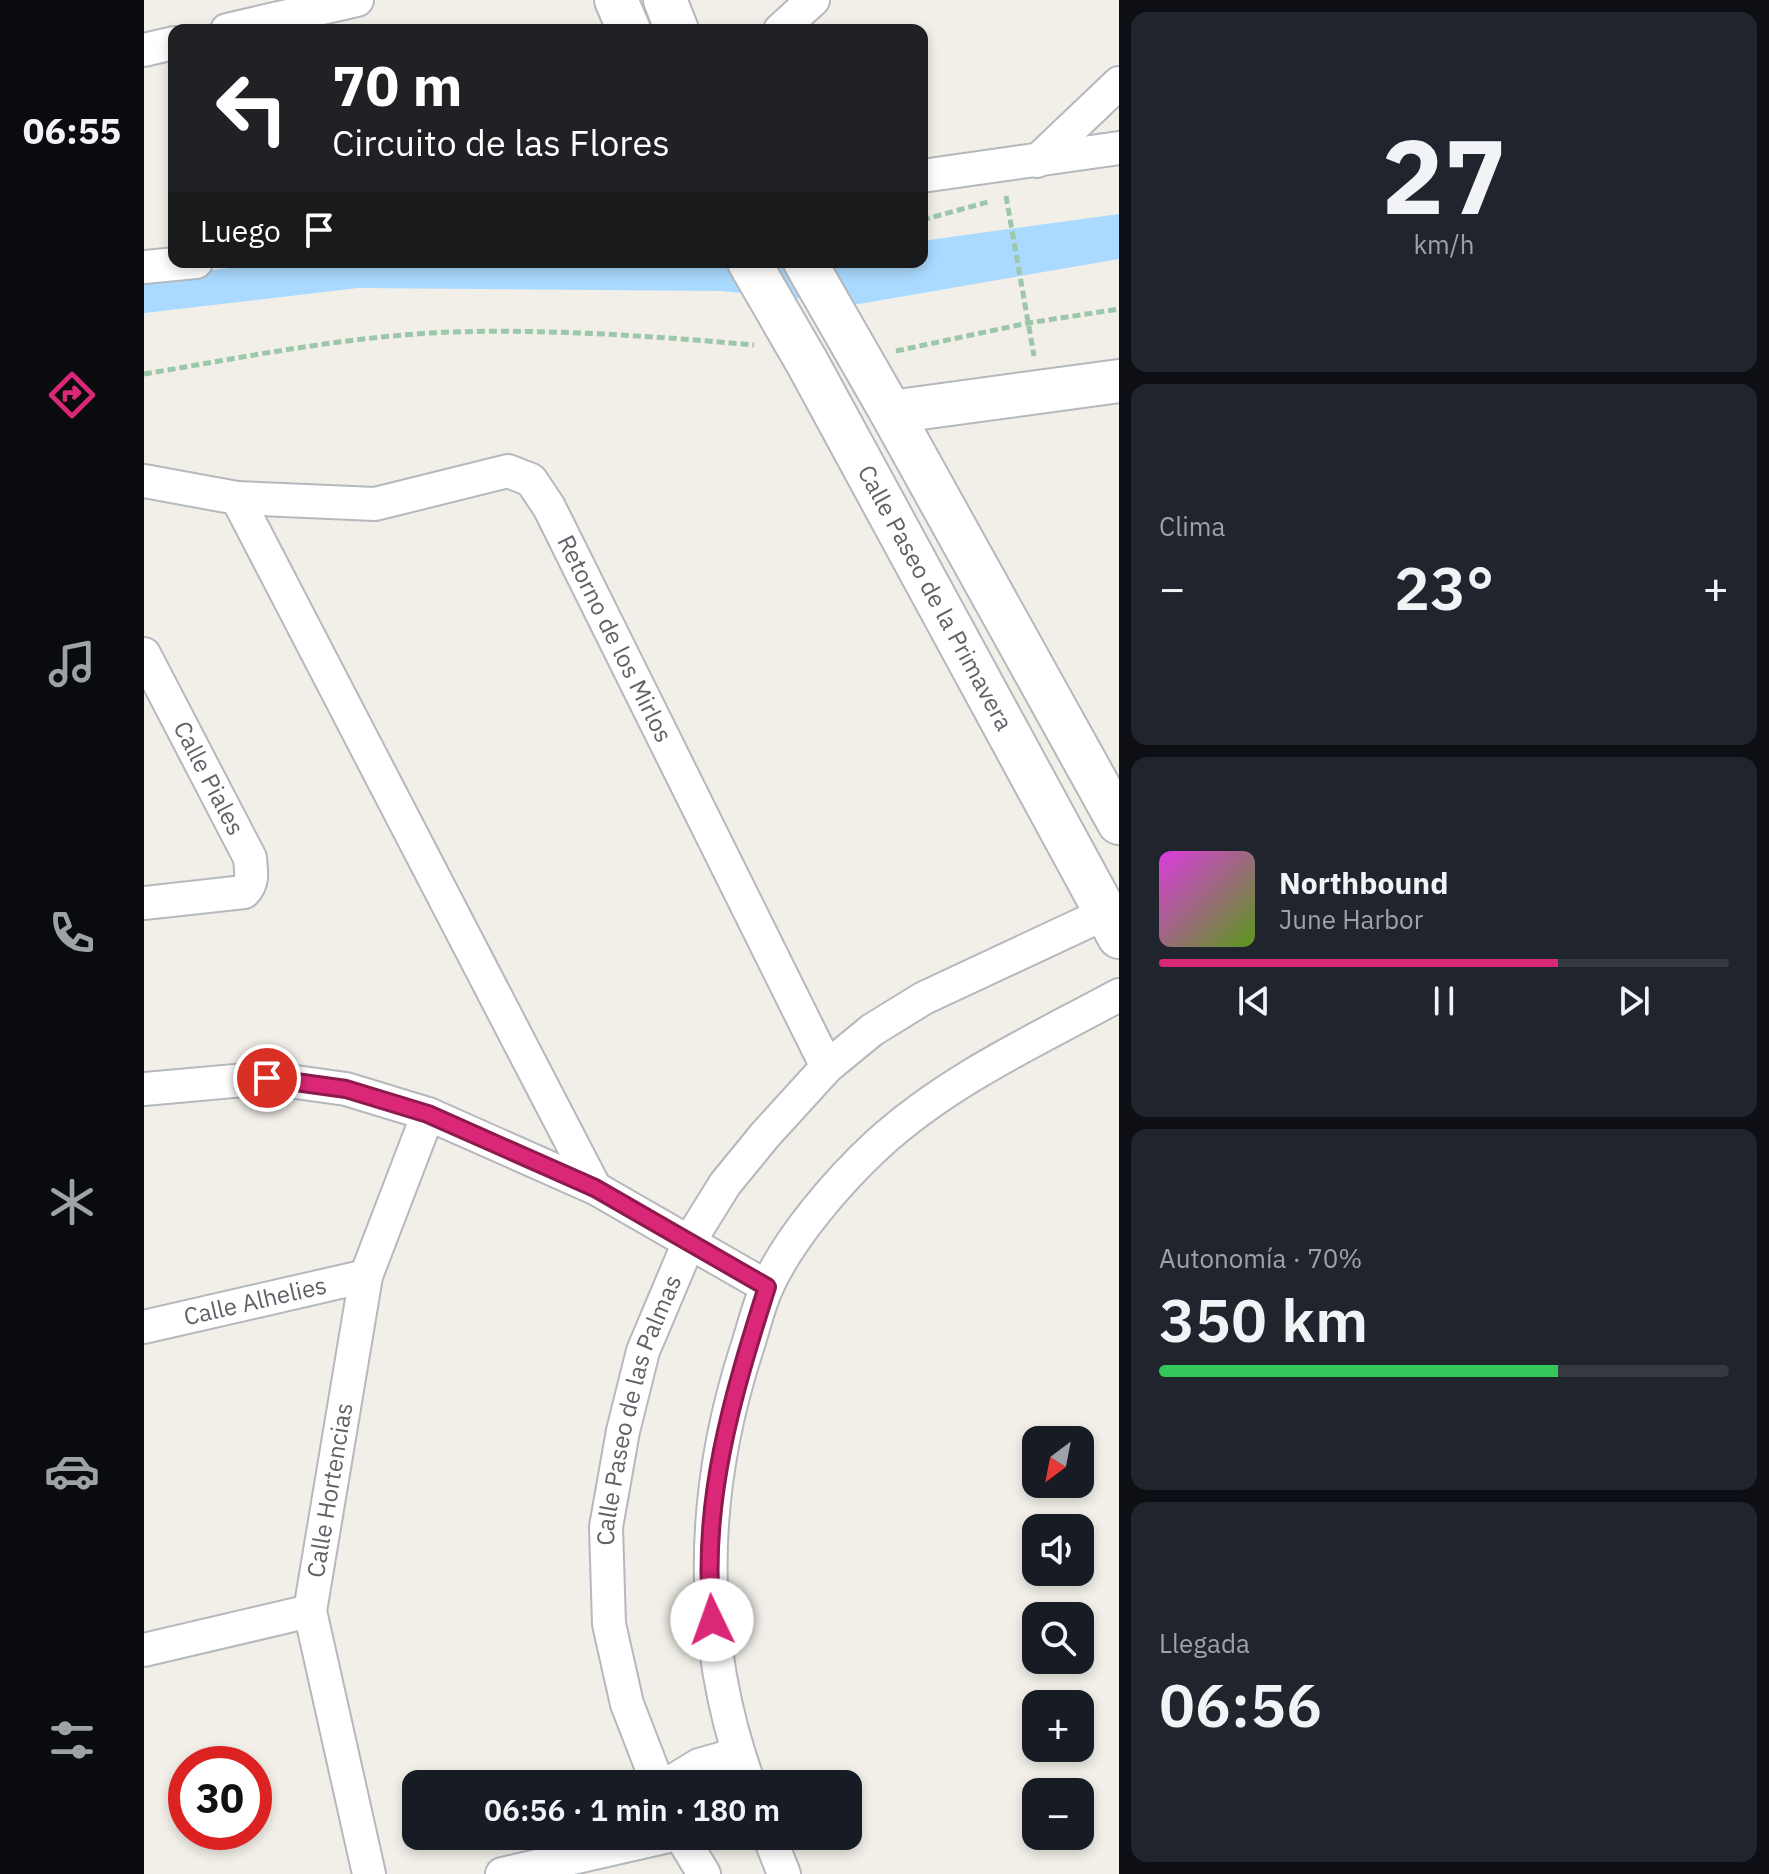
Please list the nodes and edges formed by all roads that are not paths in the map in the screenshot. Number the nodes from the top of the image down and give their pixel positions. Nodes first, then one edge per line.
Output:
1 (357, 0) edge
2 (616, 0) edge
3 (665, 0) edge
4 (813, 0) edge
5 (322, 13) edge
6 (261, 24) edge
7 (626, 24) edge
8 (675, 24) edge
9 (787, 24) edge
10 (168, 44) edge
11 (144, 50) edge
12 (1119, 83) edge
13 (1119, 148) edge
14 (1037, 161) junction
15 (928, 175) edge
16 (168, 265) edge
17 (144, 267) edge
18 (753, 268) edge
19 (808, 268) edge
20 (1119, 381) edge
21 (891, 412) junction
22 (144, 481) edge
23 (237, 498) junction
24 (144, 654) edge
25 (1119, 823) edge
26 (144, 903) edge
27 (1112, 925) edge
28 (1119, 995) edge
29 (827, 1067) junction
30 (144, 1089) edge
31 (428, 1114) junction
32 (595, 1188) junction
33 (689, 1242) junction
34 (366, 1276) junction
35 (767, 1287) junction
36 (144, 1327) edge
37 (310, 1611) junction
38 (144, 1650) edge
39 (738, 1754) junction
40 (653, 1770) edge
41 (691, 1770) edge
42 (744, 1770) edge
43 (607, 1850) edge
44 (689, 1850) edge
45 (369, 1874) edge
46 (502, 1874) edge
47 (704, 1874) edge

1 - 5 street
2 - 7 street
3 - 8 street
4 - 9 street
5 - 6 street
10 - 11 street
12 - 14 street
13 - 14 street
14 - 15 street
16 - 17 street
18 - 27 street, Calle Paseo de la Primavera
19 - 21 street, Calle Paseo de la Primavera
20 - 21 street
21 - 25 street, Calle Paseo de la Primavera
22 - 23 street, Retorno de los Mirlos
23 - 29 street, Retorno de los Mirlos
23 - 32 street
24 - 26 street, Calle Piales
27 - 29 street, Calle Paseo de las Palmas
28 - 35 street
29 - 33 street, Calle Paseo de las Palmas
30 - 31 street
31 - 32 street
31 - 34 street, Calle Hortencias
32 - 33 street
33 - 35 street
33 - 40 street, Calle Paseo de las Palmas
34 - 36 street, Calle Alhelies
34 - 37 street, Calle Hortencias
35 - 39 street
37 - 38 street
37 - 45 street, Calle Hortencias
39 - 41 street
39 - 42 street
43 - 46 street
44 - 47 street

